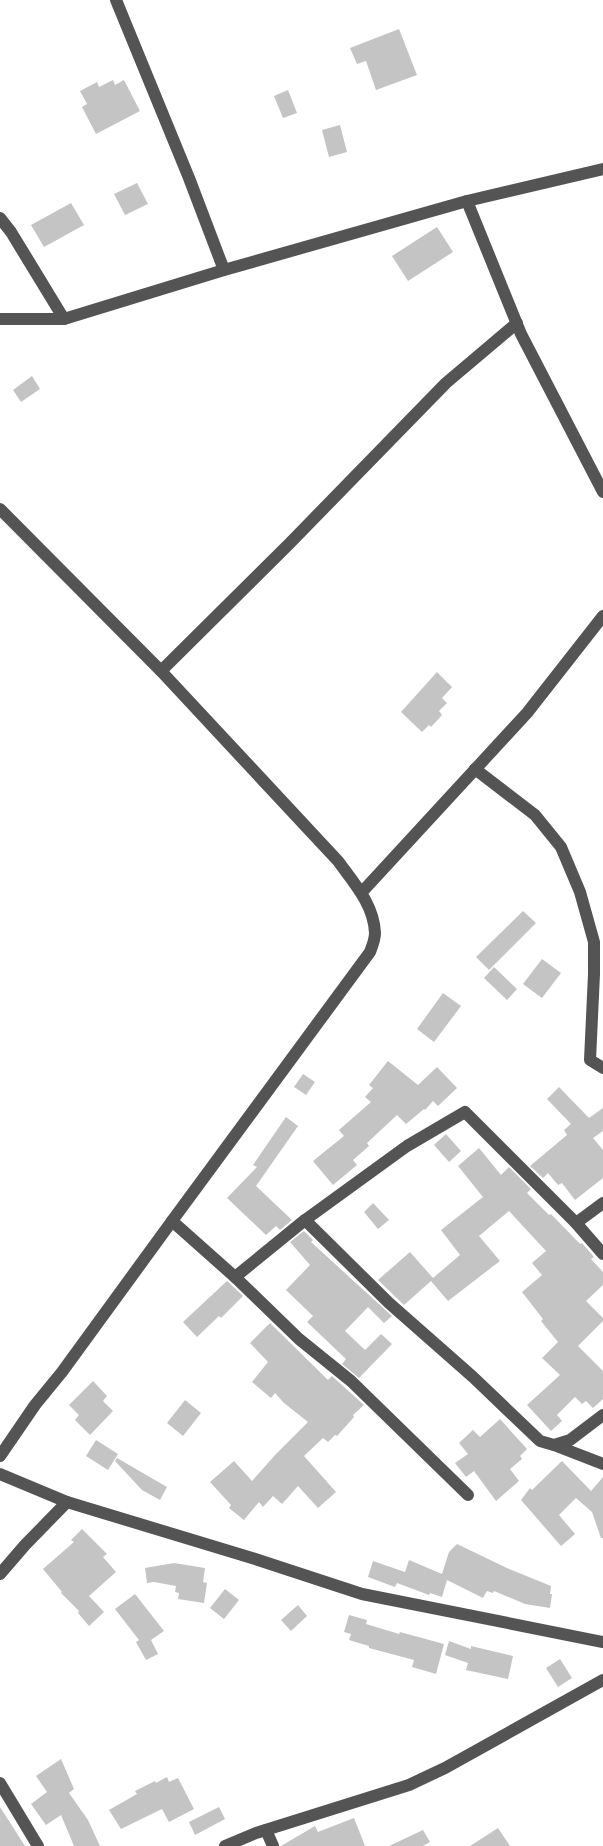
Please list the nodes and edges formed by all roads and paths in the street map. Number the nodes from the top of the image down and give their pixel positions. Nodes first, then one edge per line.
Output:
1 (116, 0) edge
2 (603, 169) edge
3 (467, 201) junction
4 (0, 218) edge
5 (224, 270) junction
6 (64, 318) junction
7 (0, 319) edge
8 (517, 323) junction
9 (603, 492) edge
10 (0, 509) edge
11 (603, 616) edge
12 (161, 671) junction
13 (475, 769) junction
14 (362, 892) junction
15 (603, 930) edge
16 (594, 942) junction
17 (603, 1068) edge
18 (603, 1203) edge
19 (305, 1220) junction
20 (172, 1221) junction
21 (576, 1223) junction
22 (603, 1254) edge
23 (235, 1277) junction
24 (603, 1415) edge
25 (554, 1446) junction
26 (0, 1456) edge
27 (603, 1464) edge
28 (0, 1474) edge
29 (468, 1495) dead end
30 (67, 1502) junction
31 (0, 1574) edge
32 (603, 1642) edge
33 (603, 1680) edge
34 (0, 1783) edge
35 (266, 1830) junction
36 (38, 1846) edge
37 (225, 1846) edge
38 (273, 1846) edge

1 - 5 street
2 - 3 street
3 - 5 street
3 - 8 street
4 - 6 street
5 - 6 street
6 - 7 street
8 - 9 street
8 - 12 street
10 - 12 street
11 - 13 street
12 - 14 street
13 - 14 street
13 - 16 street
14 - 20 street
15 - 16 street
16 - 17 street
18 - 21 street
19 - 21 street
19 - 23 street
19 - 25 street
20 - 23 street
20 - 26 street
21 - 22 street
23 - 29 street
24 - 25 street
25 - 27 street
28 - 30 street
30 - 31 street
30 - 32 street
33 - 35 street
34 - 36 street
35 - 37 street
35 - 38 street

